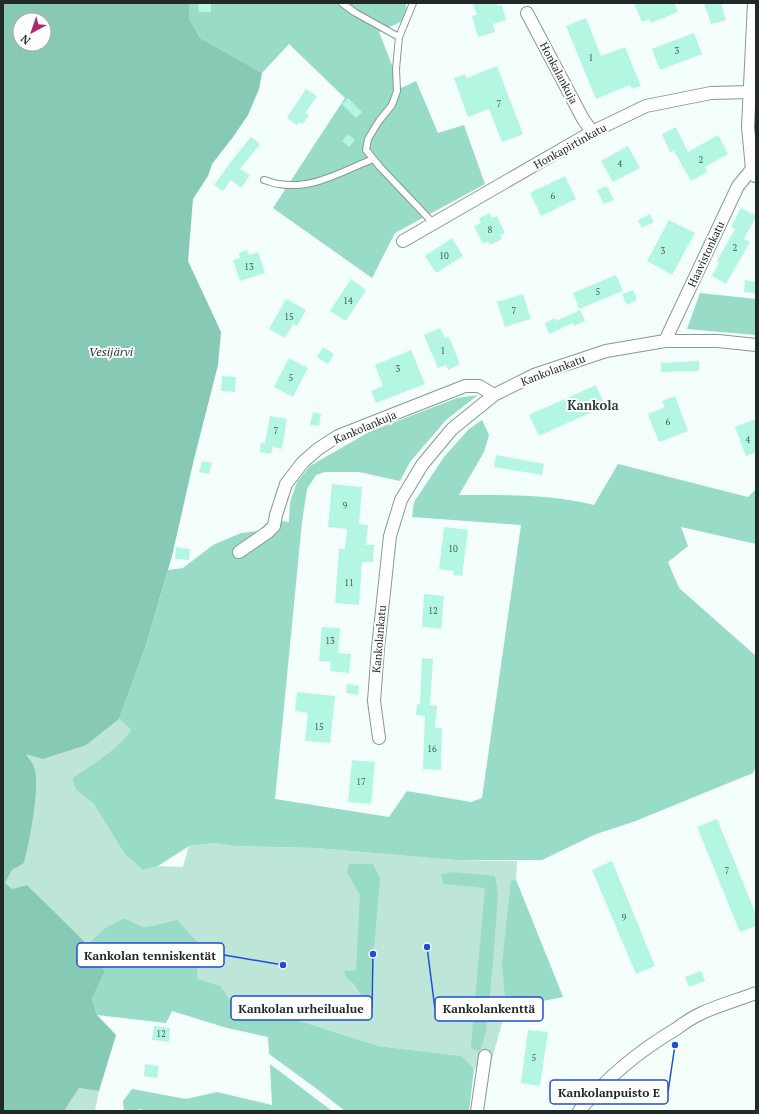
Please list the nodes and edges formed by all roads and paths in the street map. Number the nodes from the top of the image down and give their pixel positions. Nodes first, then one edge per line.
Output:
1 (342, 3) edge
2 (413, 3) edge
3 (754, 3) edge
4 (526, 14) dead end
5 (399, 37) junction
6 (750, 92) junction
7 (592, 132) junction
8 (373, 159) junction
9 (754, 173) edge
10 (264, 180) dead end
11 (434, 224) junction
12 (403, 242) dead end
13 (665, 341) junction
14 (756, 346) edge
15 (494, 395) junction
16 (239, 552) dead end
17 (379, 738) dead end
18 (756, 993) edge
19 (485, 1056) dead end
20 (477, 1111) edge
21 (579, 1111) edge

1 - 5 lane
2 - 5 lane
3 - 6 street
4 - 7 street, Honkalankuja
5 - 8 lane
6 - 7 street, Honkapirtinkatu
6 - 9 street
7 - 11 street, Honkapirtinkatu
8 - 10 lane
8 - 11 lane
9 - 13 street, Haavistonkatu
11 - 12 street, Honkapirtinkatu
13 - 14 street, Kankolankatu
13 - 15 street, Kankolankatu
15 - 16 street, Kankolankuja
15 - 17 street, Kankolankatu
18 - 21 street
19 - 20 street

